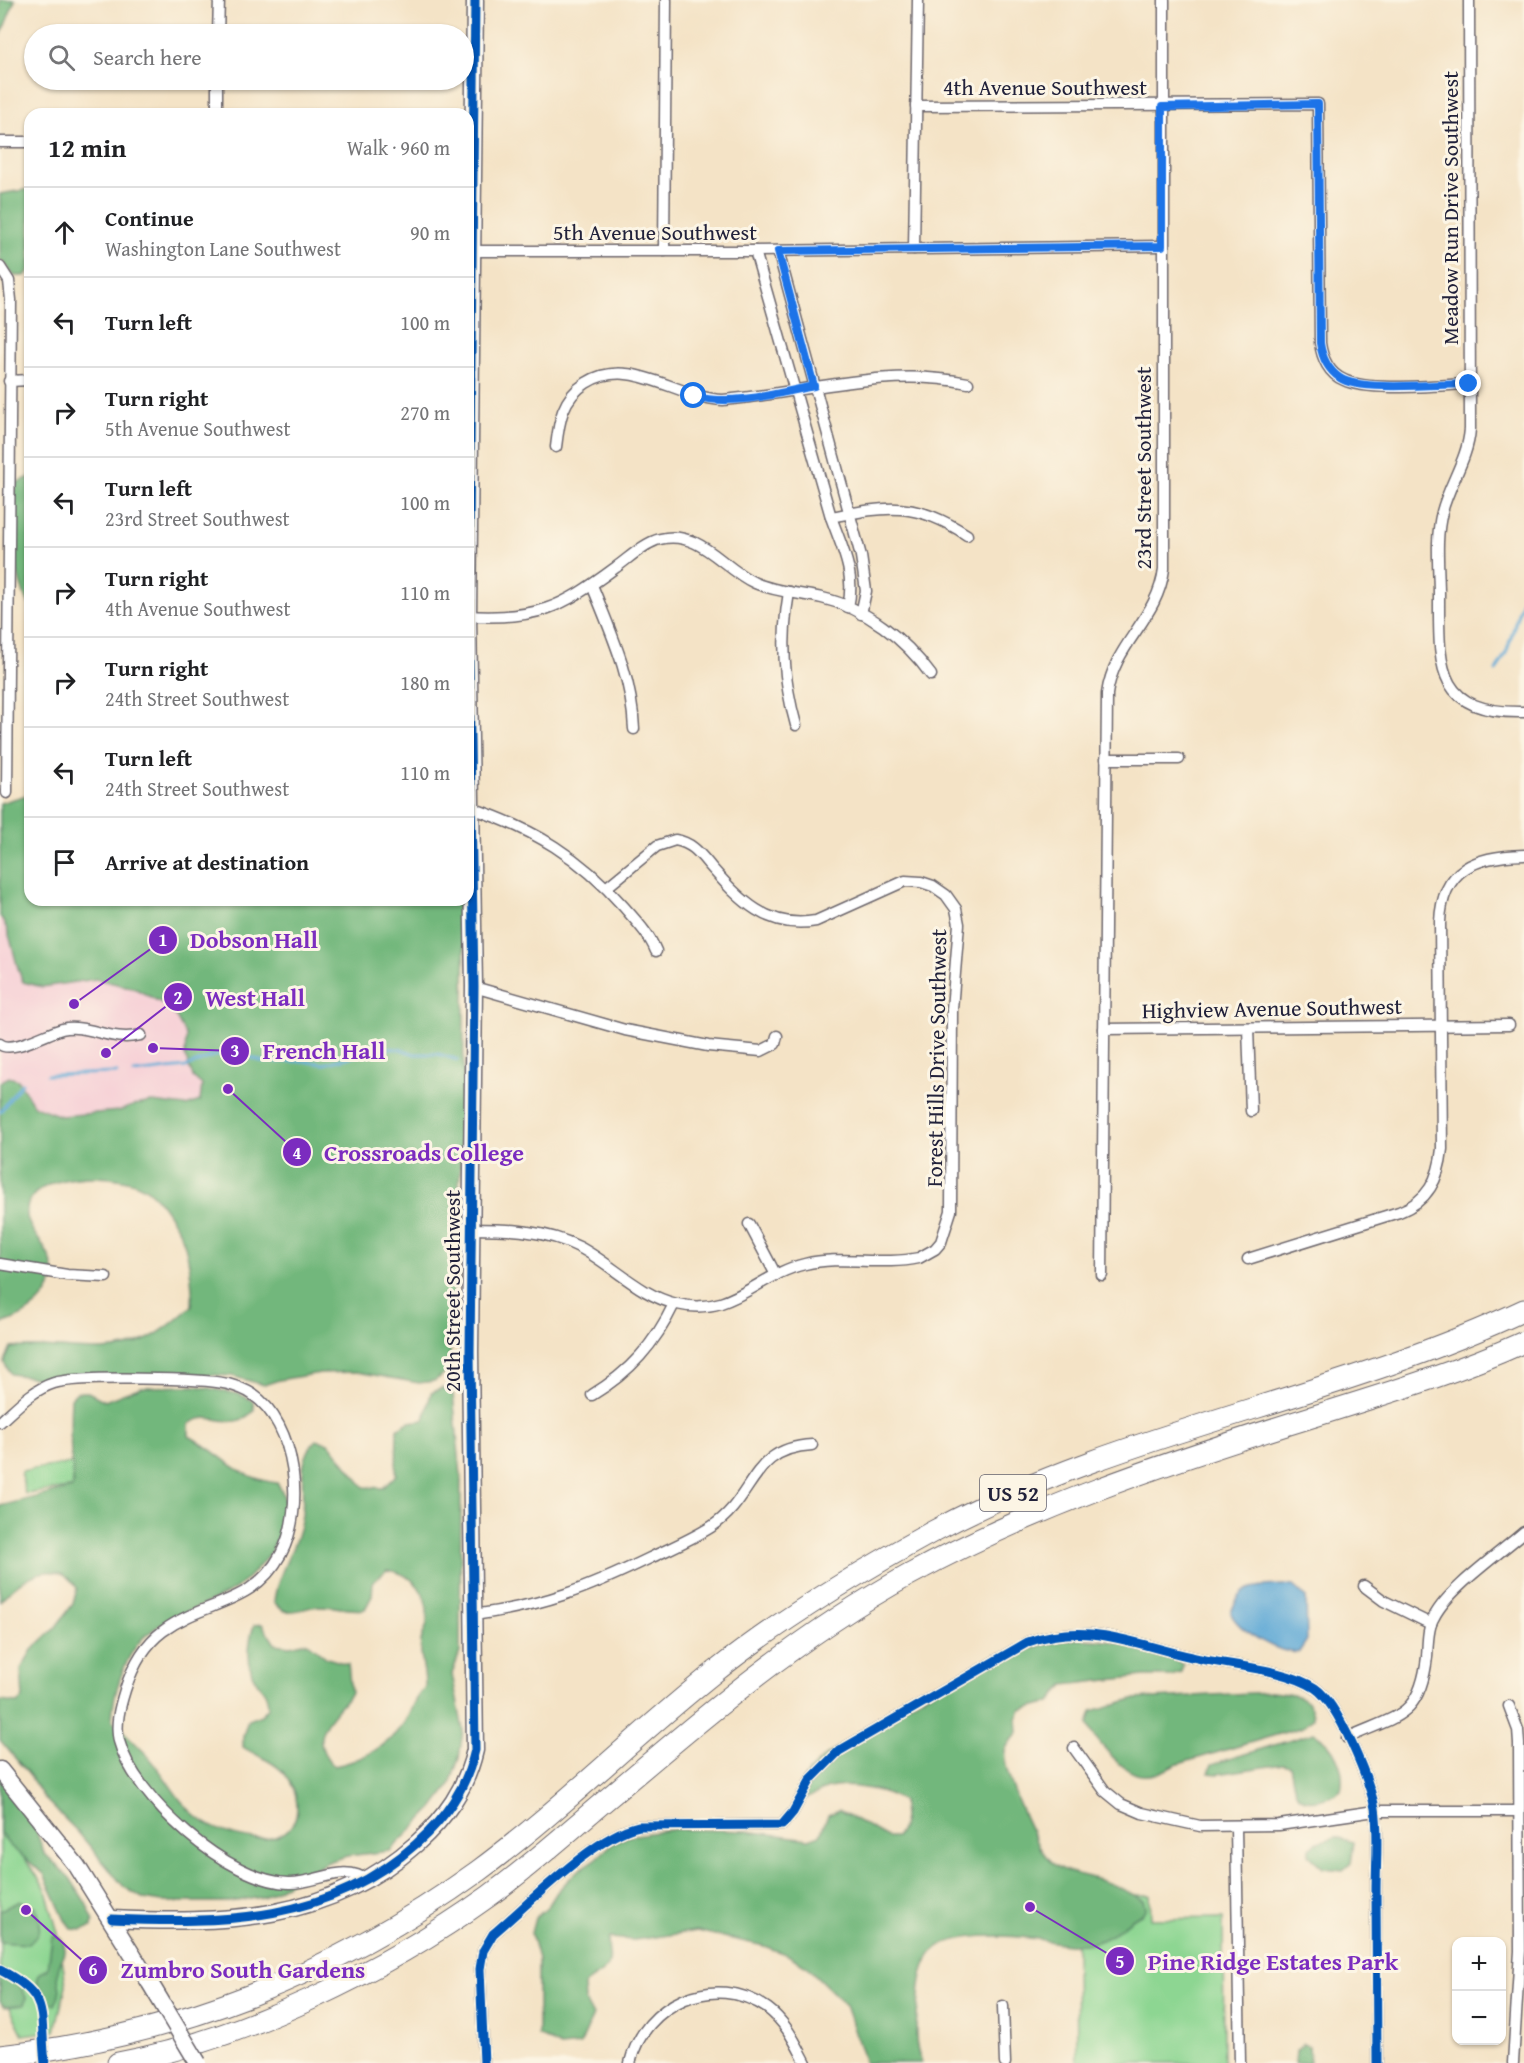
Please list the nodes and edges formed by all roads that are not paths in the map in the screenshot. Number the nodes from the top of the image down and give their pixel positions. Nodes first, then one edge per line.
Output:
1 (219, 0) edge
2 (475, 0) edge
3 (666, 0) edge
4 (918, 0) edge
5 (1164, 0) edge
6 (1469, 0) edge
7 (218, 24) edge
8 (474, 33) edge
9 (218, 90) edge
10 (472, 90) edge
11 (916, 106) junction
12 (1162, 107) junction
13 (217, 108) edge
14 (472, 108) edge
15 (0, 142) edge
16 (24, 142) edge
17 (1162, 246) junction
18 (914, 249) junction
19 (474, 251) edge
20 (664, 251) junction
21 (778, 251) junction
22 (755, 252) junction
23 (0, 267) edge
24 (24, 380) edge
25 (9, 381) junction
26 (968, 384) dead end
27 (1469, 384) junction
28 (814, 386) junction
29 (796, 389) junction
30 (556, 447) dead end
31 (848, 514) junction
32 (831, 517) junction
33 (967, 535) dead end
34 (592, 585) junction
35 (789, 592) junction
36 (848, 607) junction
37 (861, 614) junction
38 (474, 616) edge
39 (931, 675) dead end
40 (1524, 712) edge
41 (796, 725) dead end
42 (634, 729) dead end
43 (1106, 759) junction
44 (1179, 759) dead end
45 (6, 793) dead end
46 (474, 809) edge
47 (1524, 855) edge
48 (607, 887) junction
49 (473, 906) edge
50 (656, 951) dead end
51 (474, 987) junction
52 (1509, 1025) dead end
53 (1442, 1026) junction
54 (1248, 1028) junction
55 (1104, 1029) junction
56 (141, 1035) dead end
57 (777, 1036) dead end
58 (0, 1044) edge
59 (1251, 1111) dead end
60 (748, 1224) dead end
61 (471, 1229) junction
62 (1248, 1259) dead end
63 (0, 1264) edge
64 (776, 1275) junction
65 (1102, 1275) dead end
66 (106, 1277) dead end
67 (674, 1304) junction
68 (1524, 1310) edge
69 (1524, 1342) edge
70 (592, 1395) dead end
71 (0, 1422) edge
72 (812, 1445) dead end
73 (1524, 1532) edge
74 (1364, 1586) dead end
75 (474, 1615) junction
76 (1431, 1624) junction
77 (1509, 1706) dead end
78 (1347, 1738) junction
79 (1074, 1748) dead end
80 (0, 1770) edge
81 (1519, 1810) junction
82 (1375, 1811) junction
83 (1236, 1827) junction
84 (368, 1881) junction
85 (112, 1919) junction
86 (1003, 2006) dead end
87 (0, 2056) edge
88 (118, 2063) edge
89 (198, 2063) edge
90 (484, 2063) edge
91 (630, 2063) edge
92 (806, 2063) edge
93 (1005, 2063) edge
94 (1240, 2063) edge
95 (1377, 2063) edge
96 (1514, 2063) edge

1 - 7 street
2 - 8 street, 20th Street Southwest
3 - 20 street
4 - 11 street
5 - 12 street, 23rd Street Southwest
6 - 27 street, Meadow Run Drive Southwest
9 - 13 street
10 - 14 street, 20th Street Southwest
11 - 12 street, 4th Avenue Southwest
11 - 18 street
12 - 17 street, 23rd Street Southwest
12 - 27 street, 4th Avenue Southwest
15 - 16 street
17 - 18 street, 5th Avenue Southwest
17 - 43 street, 23rd Street Southwest
18 - 21 street, 5th Avenue Southwest
19 - 20 street, 5th Avenue Southwest
20 - 22 street, 5th Avenue Southwest
21 - 22 street, 5th Avenue Southwest
21 - 28 street
22 - 29 street
23 - 25 street
24 - 25 street
25 - 45 street
26 - 28 street
27 - 40 street, Meadow Run Drive Southwest
28 - 29 street
28 - 31 street
29 - 30 street
29 - 32 street
31 - 32 street
31 - 33 street
31 - 37 street
32 - 36 street
34 - 35 street
34 - 38 street
34 - 42 street
35 - 36 street
35 - 41 street
36 - 37 street
37 - 39 street
43 - 44 street
43 - 55 street, 23rd Street Southwest
46 - 48 street
47 - 53 street
48 - 50 street
48 - 64 street, Forest Hills Drive Southwest
49 - 51 street, 20th Street Southwest
51 - 57 street
51 - 61 street, 20th Street Southwest
52 - 53 street, Highview Avenue Southwest
53 - 54 street, Highview Avenue Southwest
53 - 62 street
54 - 55 street, Highview Avenue Southwest
54 - 59 street
55 - 65 street, 23rd Street Southwest
56 - 58 street
60 - 64 street
61 - 67 street, Forest Hills Drive Southwest
61 - 75 street, 20th Street Southwest
63 - 66 street
64 - 67 street, Forest Hills Drive Southwest
67 - 70 street
68 - 87 highway, US 52
69 - 88 highway, US 52
71 - 84 street
72 - 75 street
73 - 76 street
74 - 76 street
75 - 84 street, 20th Street Southwest
76 - 78 street
77 - 81 street
78 - 82 street
78 - 90 street
79 - 83 street
80 - 85 street
81 - 82 street
81 - 96 street
82 - 83 street
82 - 95 street
83 - 94 street
84 - 85 street, 20th Street Southwest
85 - 89 street, bridge
86 - 93 street
91 - 92 street

